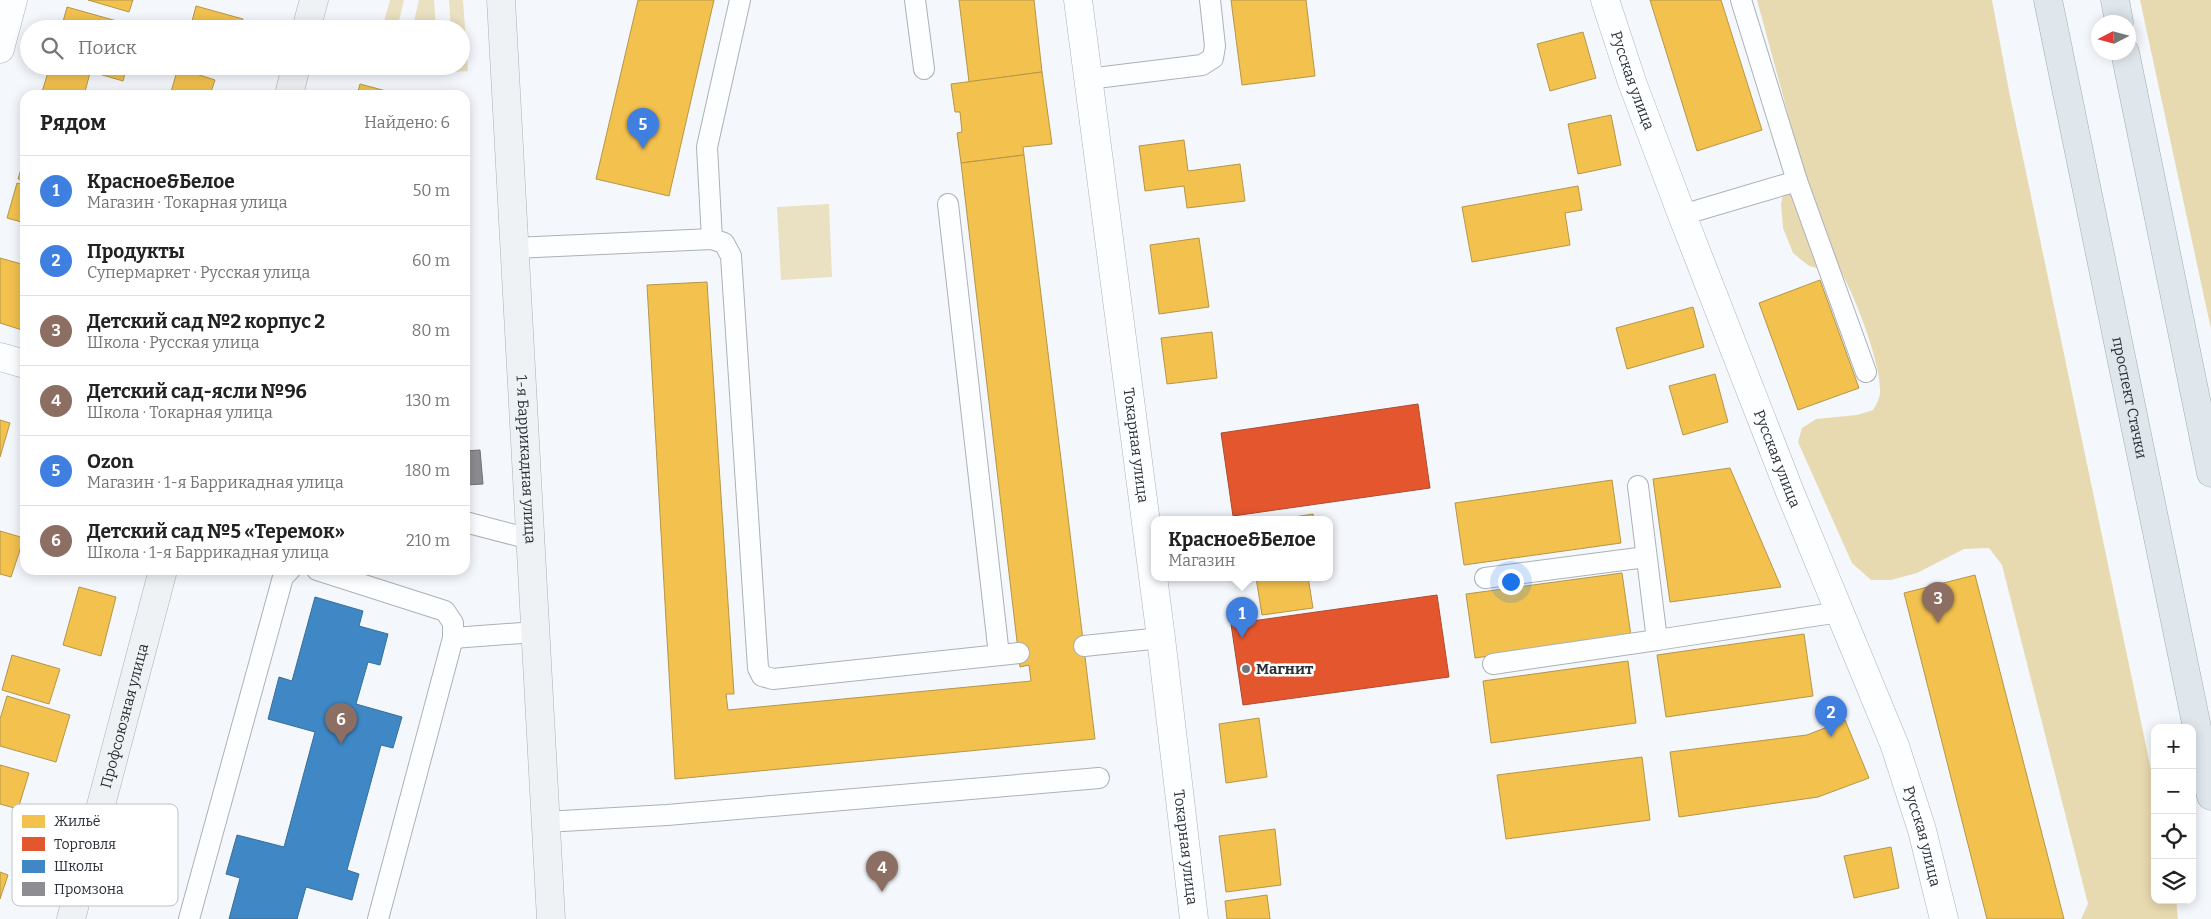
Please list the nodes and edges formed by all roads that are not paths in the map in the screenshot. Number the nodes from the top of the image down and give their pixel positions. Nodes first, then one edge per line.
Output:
1 (13, 0) edge
2 (314, 0) edge
3 (501, 0) edge
4 (740, 0) edge
5 (915, 0) edge
6 (1078, 0) edge
7 (1210, 0) edge
8 (1605, 0) edge
9 (1740, 0) edge
10 (2048, 0) edge
11 (2114, 0) edge
12 (2117, 15) edge
13 (308, 20) edge
14 (0, 49) edge
15 (2127, 60) edge
16 (924, 69) dead end
17 (294, 75) edge
18 (1088, 79) junction
19 (289, 90) edge
20 (1797, 180) junction
21 (948, 204) dead end
22 (1682, 215) junction
23 (712, 239) junction
24 (514, 248) junction
25 (0, 357) edge
26 (20, 363) edge
27 (1866, 372) dead end
28 (2211, 473) edge
29 (1638, 486) dead end
30 (470, 523) edge
31 (530, 539) junction
32 (1646, 557) junction
33 (1151, 561) edge
34 (161, 575) edge
35 (285, 575) edge
36 (333, 575) edge
37 (1485, 578) dead end
38 (1154, 581) edge
39 (1840, 612) junction
40 (535, 632) junction
41 (453, 638) junction
42 (1161, 638) junction
43 (1657, 640) junction
44 (1084, 646) dead end
45 (1019, 653) dead end
46 (999, 655) junction
47 (1494, 664) dead end
48 (1099, 778) dead end
49 (2211, 796) edge
50 (101, 804) edge
51 (545, 822) junction
52 (74, 906) edge
53 (71, 919) edge
54 (189, 919) edge
55 (378, 919) edge
56 (551, 919) edge
57 (1194, 919) edge
58 (1944, 919) edge

1 - 14 street
2 - 13 street
3 - 24 street, 1-я Баррикадная улица
4 - 23 lane
5 - 16 lane
6 - 18 street, Токарная улица
7 - 18 lane
8 - 22 street, Русская улица
9 - 20 lane
10 - 49 main road, проспект Стачки
11 - 12 main road
15 - 28 main road
17 - 19 street
18 - 33 street, Токарная улица
20 - 22 lane
20 - 27 lane
21 - 46 lane
22 - 39 street, Русская улица
23 - 24 lane
23 - 46 lane
24 - 31 street, 1-я Баррикадная улица
25 - 26 street
29 - 32 lane
30 - 31 lane
31 - 40 street, 1-я Баррикадная улица
32 - 37 lane
32 - 43 lane
34 - 50 street, Профсоюзная улица
35 - 54 lane
36 - 41 lane
38 - 42 street, Токарная улица
39 - 43 lane
39 - 58 street, Русская улица
40 - 41 lane
40 - 51 street, 1-я Баррикадная улица
41 - 55 lane
42 - 44 lane
42 - 57 street, Токарная улица
43 - 47 lane
45 - 46 lane
48 - 51 lane
51 - 56 street, 1-я Баррикадная улица
52 - 53 street, Профсоюзная улица

